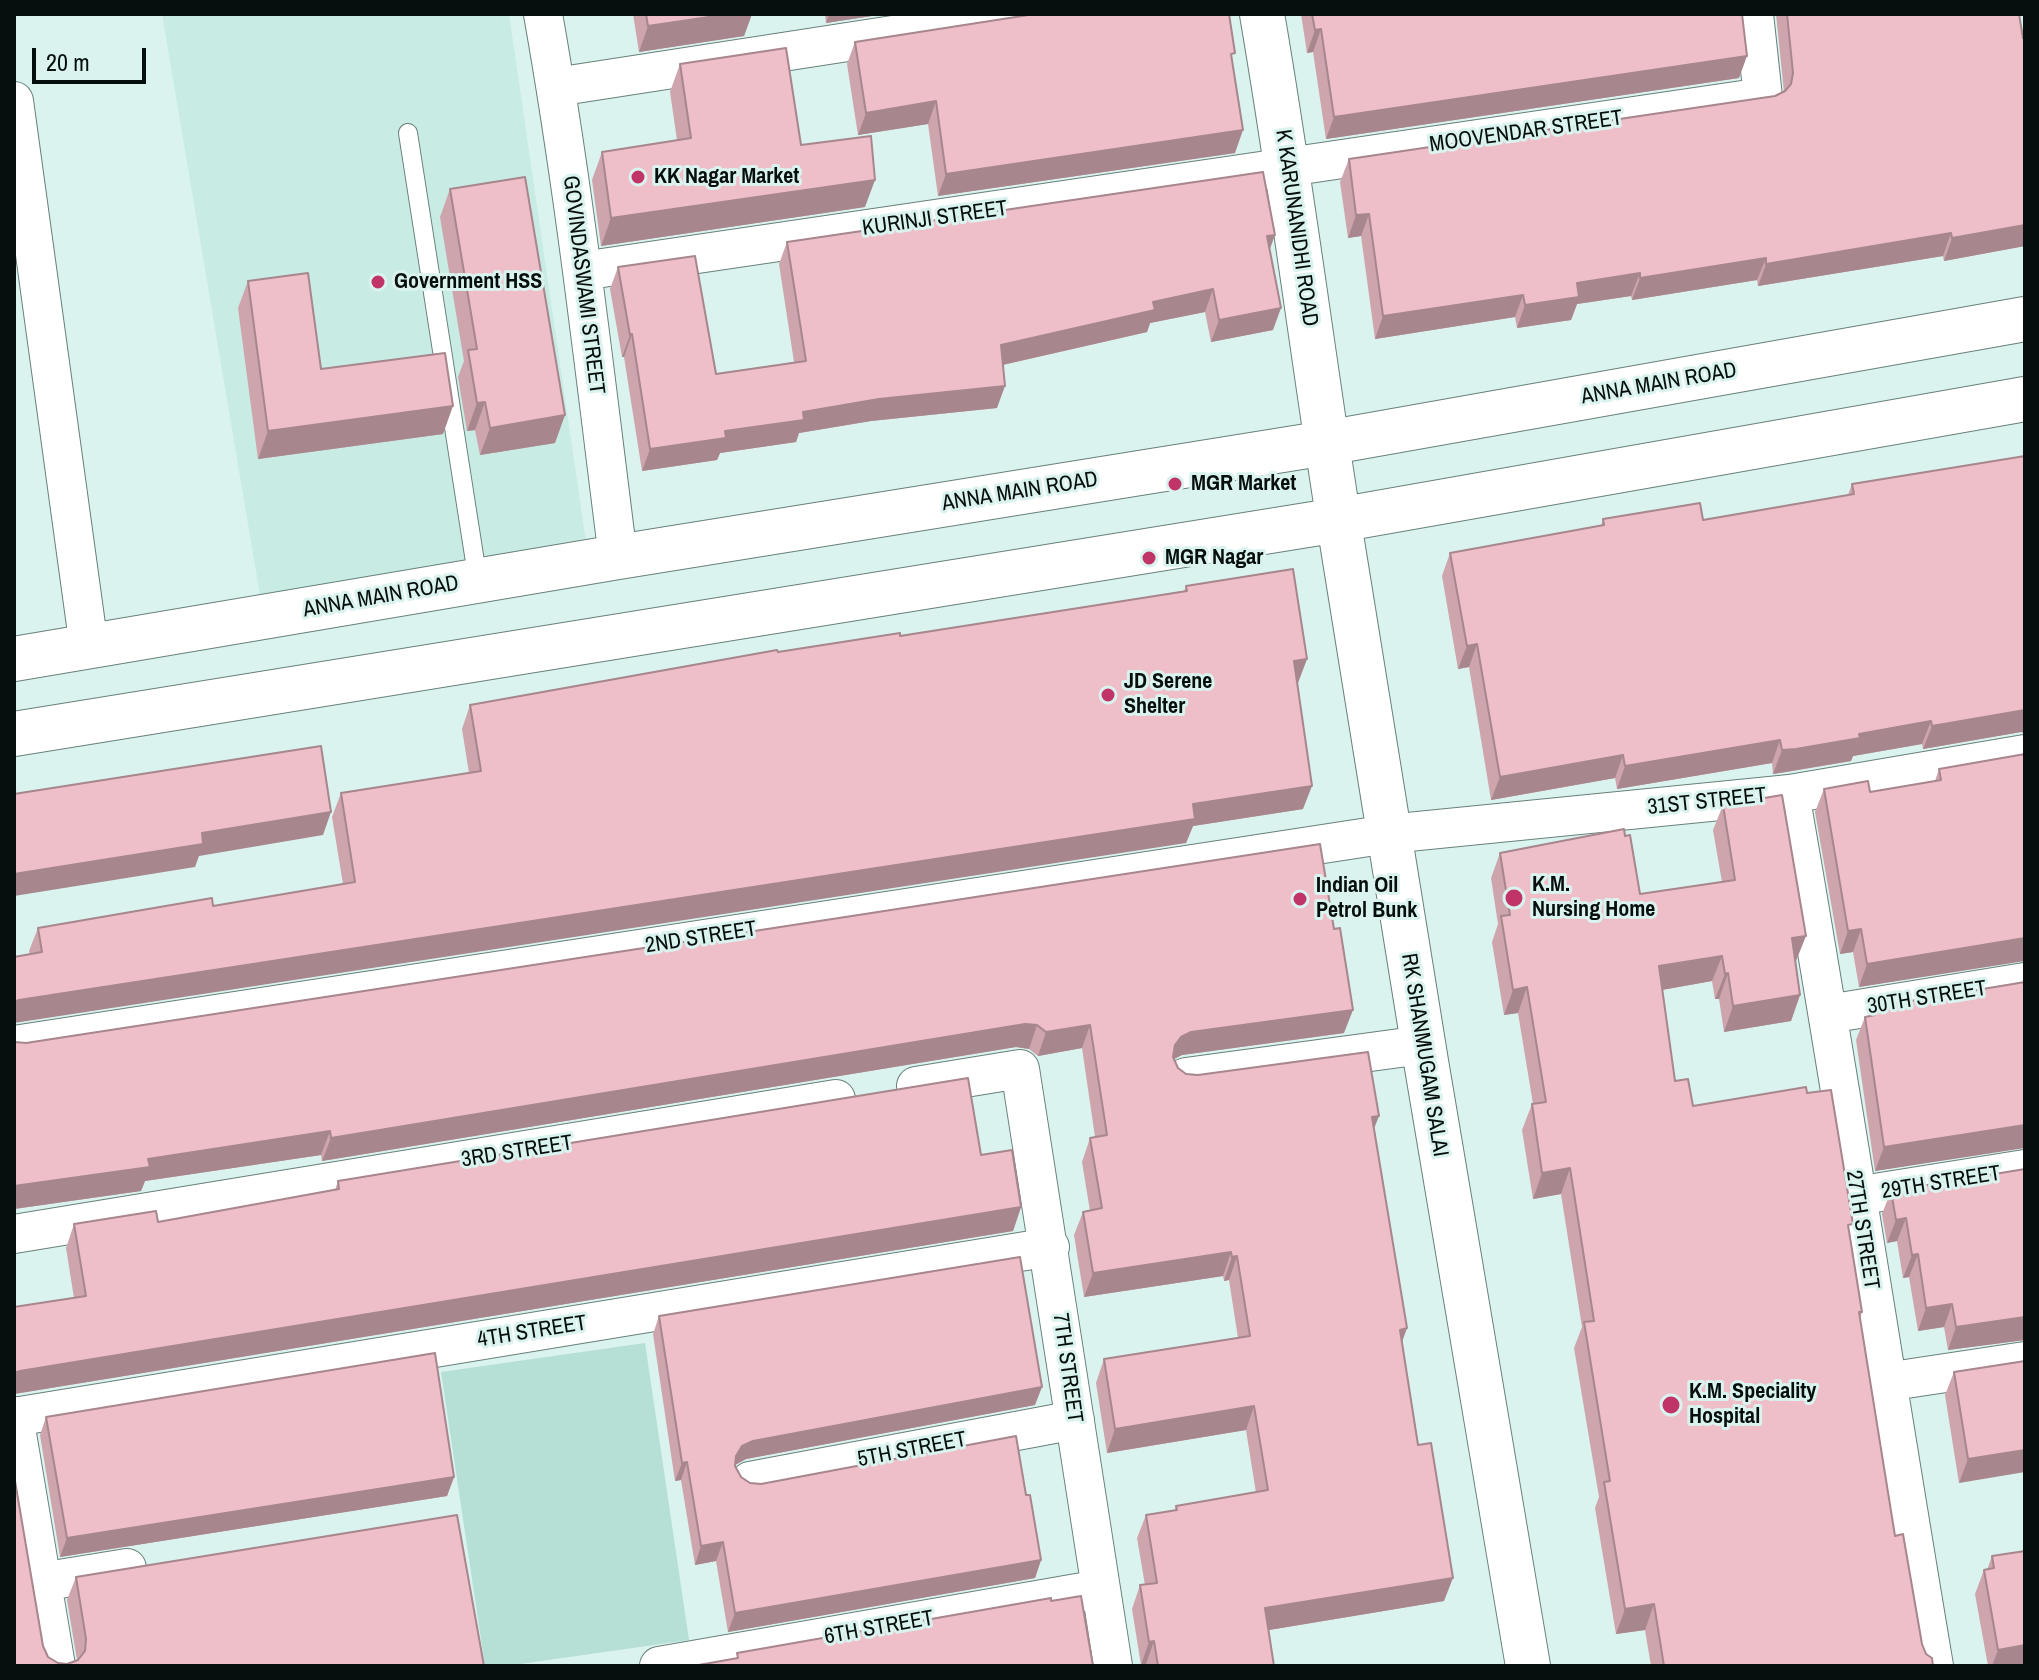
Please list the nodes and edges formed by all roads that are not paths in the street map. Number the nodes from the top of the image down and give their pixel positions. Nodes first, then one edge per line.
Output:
1 (543, 14) edge
2 (1029, 14) edge
3 (1262, 14) edge
4 (1754, 14) edge
5 (556, 87) junction
6 (14, 101) edge
7 (408, 133) dead end
8 (1289, 166) junction
9 (582, 271) junction
10 (2025, 319) edge
11 (2025, 399) edge
12 (1326, 443) junction
13 (1338, 520) junction
14 (618, 557) junction
15 (478, 581) junction
16 (89, 647) junction
17 (14, 659) edge
18 (14, 734) edge
19 (2025, 754) edge
20 (1790, 794) junction
21 (1388, 834) junction
22 (2025, 982) edge
23 (1828, 1014) junction
24 (14, 1045) edge
25 (1422, 1045) junction
26 (1020, 1069) joint
27 (1186, 1077) edge
28 (2025, 1169) edge
29 (1856, 1196) junction
30 (14, 1234) edge
31 (1050, 1247) junction
32 (2025, 1361) edge
33 (1886, 1382) junction
34 (14, 1416) edge
35 (1075, 1420) junction
36 (750, 1481) edge
37 (165, 1562) edge
38 (41, 1582) junction
39 (1100, 1589) junction
40 (56, 1666) edge
41 (659, 1666) edge
42 (1113, 1666) edge
43 (1528, 1666) edge
44 (1934, 1666) edge

1 - 5 street, GOVINDASWAMI STREET
2 - 5 street
3 - 8 main road, K KARUNANIDHI ROAD
4 - 8 street, MOOVENDAR STREET
5 - 9 street, GOVINDASWAMI STREET
6 - 16 street
7 - 15 lane
8 - 9 street, KURINJI STREET
8 - 12 main road, K KARUNANIDHI ROAD
9 - 14 street, GOVINDASWAMI STREET
10 - 12 main road, ANNA MAIN ROAD
11 - 13 main road
12 - 13 main road, RK SHANMUGAM SALAI
12 - 14 main road, ANNA MAIN ROAD
13 - 18 main road
13 - 21 main road, RK SHANMUGAM SALAI
14 - 15 main road, ANNA MAIN ROAD
15 - 16 main road, ANNA MAIN ROAD
16 - 17 main road, ANNA MAIN ROAD
19 - 20 street, 31ST STREET
20 - 21 street, 31ST STREET
20 - 23 street, 27TH STREET
21 - 24 street, 2ND STREET
21 - 25 main road, RK SHANMUGAM SALAI
22 - 23 street, 30TH STREET
23 - 29 street, 27TH STREET
25 - 27 street
25 - 43 main road, RK SHANMUGAM SALAI
26 - 30 street, 3RD STREET
26 - 31 street, 7TH STREET
28 - 29 street, 29TH STREET
29 - 33 street, 27TH STREET
31 - 34 street, 4TH STREET
31 - 35 street, 7TH STREET
32 - 33 street
33 - 44 street, 27TH STREET
34 - 38 street
35 - 36 street, 5TH STREET
35 - 39 street, 7TH STREET
37 - 38 street
38 - 40 street
39 - 41 street, 6TH STREET
39 - 42 street, 7TH STREET

